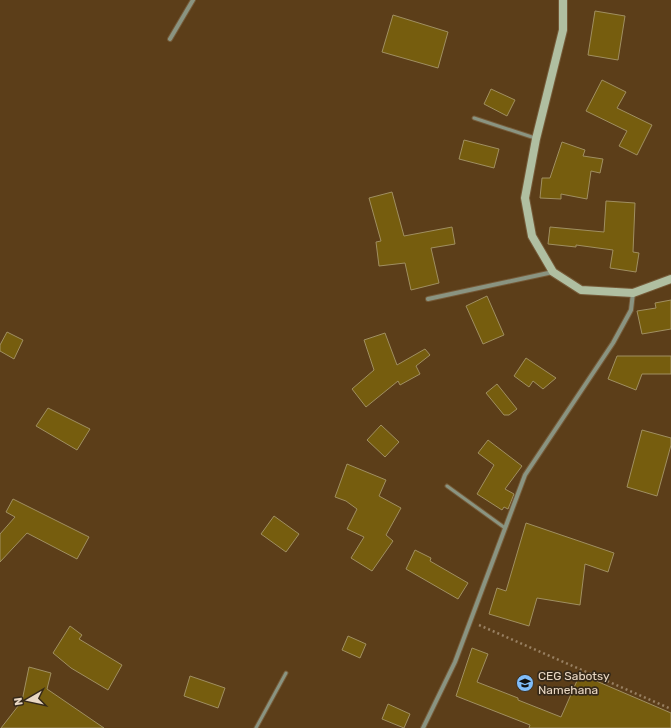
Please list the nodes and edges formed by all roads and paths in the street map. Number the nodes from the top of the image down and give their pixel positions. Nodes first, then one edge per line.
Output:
1 (193, 0) edge
2 (563, 0) edge
3 (170, 39) dead end
4 (474, 118) dead end
5 (536, 139) junction
6 (553, 272) junction
7 (671, 279) edge
8 (633, 293) junction
9 (428, 299) dead end
10 (447, 486) dead end
11 (505, 528) junction
12 (470, 621) junction
13 (286, 673) dead end
14 (671, 710) edge
15 (256, 728) edge
16 (423, 728) edge

1 - 3 street
2 - 5 main road
4 - 5 lane
5 - 6 main road
6 - 8 main road
6 - 9 street
7 - 8 main road
8 - 11 street
10 - 11 lane
11 - 12 street
12 - 14 path
12 - 16 street
13 - 15 lane

